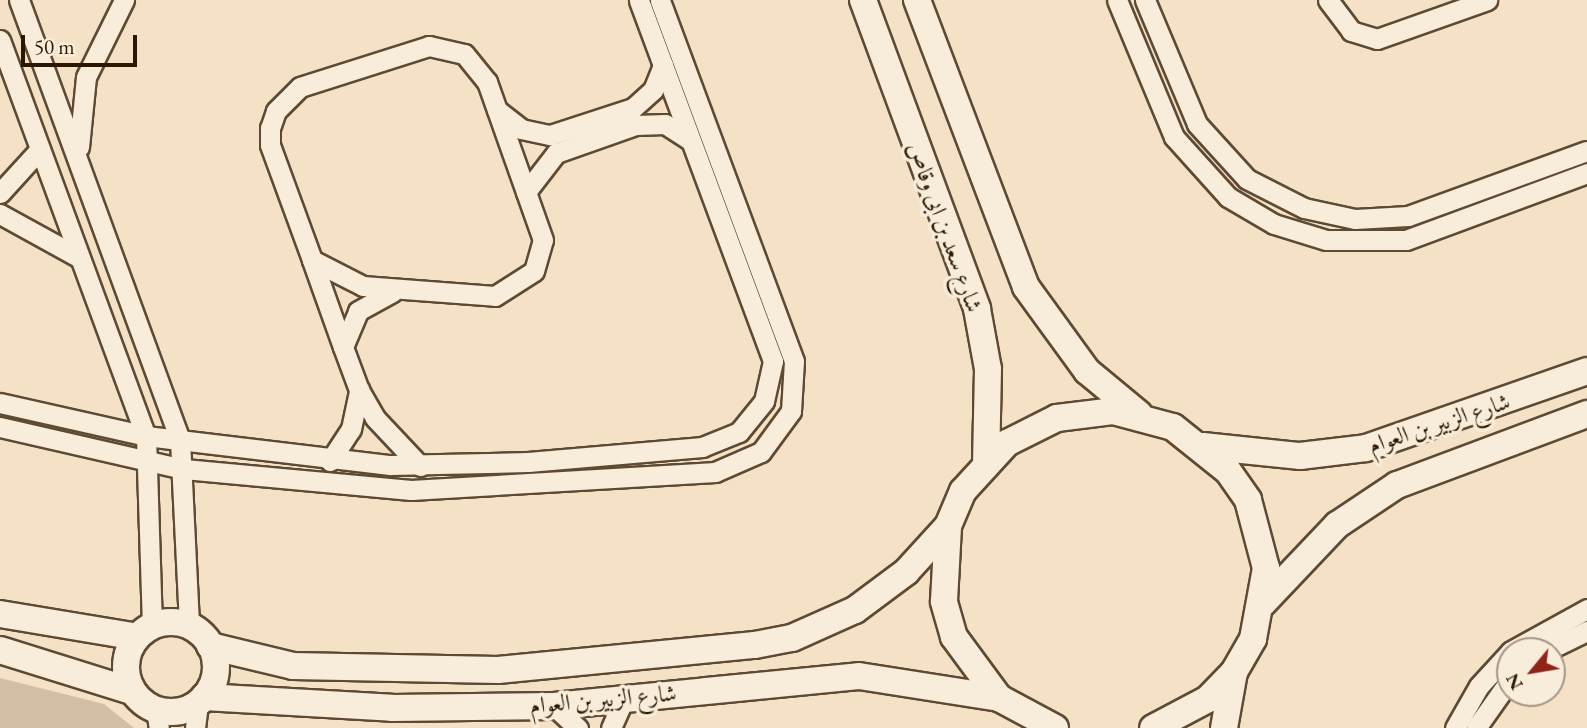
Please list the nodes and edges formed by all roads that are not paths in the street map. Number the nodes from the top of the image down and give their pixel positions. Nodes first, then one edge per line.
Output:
1 (19, 0) edge
2 (124, 0) edge
3 (639, 0) edge
4 (660, 0) edge
5 (863, 0) edge
6 (917, 0) edge
7 (1117, 0) edge
8 (1145, 0) edge
9 (1328, 0) edge
10 (1487, 0) edge
11 (0, 40) edge
12 (663, 65) junction
13 (497, 110) junction
14 (596, 129) junction
15 (691, 140) junction
16 (40, 149) junction
17 (1587, 151) edge
18 (79, 162) junction
19 (1587, 173) edge
20 (526, 192) junction
21 (0, 193) edge
22 (0, 214) edge
23 (750, 240) junction
24 (730, 247) junction
25 (80, 258) junction
26 (312, 260) junction
27 (393, 291) junction
28 (343, 347) junction
29 (1587, 371) edge
30 (359, 390) junction
31 (0, 403) edge
32 (1587, 414) edge
33 (1140, 415) junction
34 (0, 427) edge
35 (146, 436) junction
36 (180, 440) junction
37 (1203, 446) junction
38 (330, 461) junction
39 (986, 461) junction
40 (150, 463) junction
41 (420, 466) junction
42 (184, 469) junction
43 (948, 526) junction
44 (1264, 603) junction
45 (1587, 609) edge
46 (0, 614) edge
47 (189, 626) junction
48 (1587, 631) edge
49 (144, 632) junction
50 (1538, 637) edge
51 (1566, 641) edge
52 (210, 646) junction
53 (0, 650) edge
54 (1496, 668) edge
55 (1234, 671) junction
56 (132, 691) junction
57 (625, 697) junction
58 (999, 698) junction
59 (1496, 700) edge
60 (554, 706) junction
61 (199, 709) edge
62 (158, 719) edge
63 (578, 728) edge
64 (611, 728) edge
65 (1055, 728) edge
66 (1153, 728) edge
67 (1224, 728) edge
68 (1455, 728) edge
69 (1476, 728) edge

1 - 18 street
2 - 18 street
3 - 12 street
4 - 23 street
5 - 39 street, شارع سعد بن ابى وقاص
6 - 33 street
7 - 19 street
8 - 17 street
9 - 10 street
11 - 16 street
12 - 14 street
12 - 15 street
13 - 14 street
13 - 20 street
13 - 26 street
14 - 15 street
14 - 20 street
15 - 24 street
16 - 21 street
16 - 25 street
18 - 36 street
20 - 27 street
22 - 25 street
23 - 24 street
23 - 42 street
24 - 41 street
25 - 35 street
26 - 27 street
26 - 28 street
27 - 28 street
28 - 30 street
29 - 37 street, شارع الزبير بن العوام
30 - 38 street
30 - 41 street
31 - 35 street
32 - 44 street, شارع الزبير بن العوام
33 - 37 street
33 - 39 street
34 - 40 street
35 - 36 street
35 - 40 street
36 - 38 street
36 - 42 street
37 - 44 street
38 - 41 street
39 - 43 street
40 - 42 street
40 - 49 street
42 - 47 street
43 - 52 street, شارع الزبير بن العوام
43 - 58 street
44 - 55 street
45 - 50 street
46 - 49 street
47 - 49 street
47 - 52 street
48 - 51 street
49 - 56 street
52 - 61 street
53 - 56 street
54 - 68 street
55 - 66 street
55 - 67 street
56 - 62 street
57 - 58 street, شارع الزبير بن العوام
57 - 60 street, شارع الزبير بن العوام
57 - 64 street
58 - 65 street
59 - 69 street
60 - 61 street, شارع الزبير بن العوام
60 - 63 street
61 - 62 street

